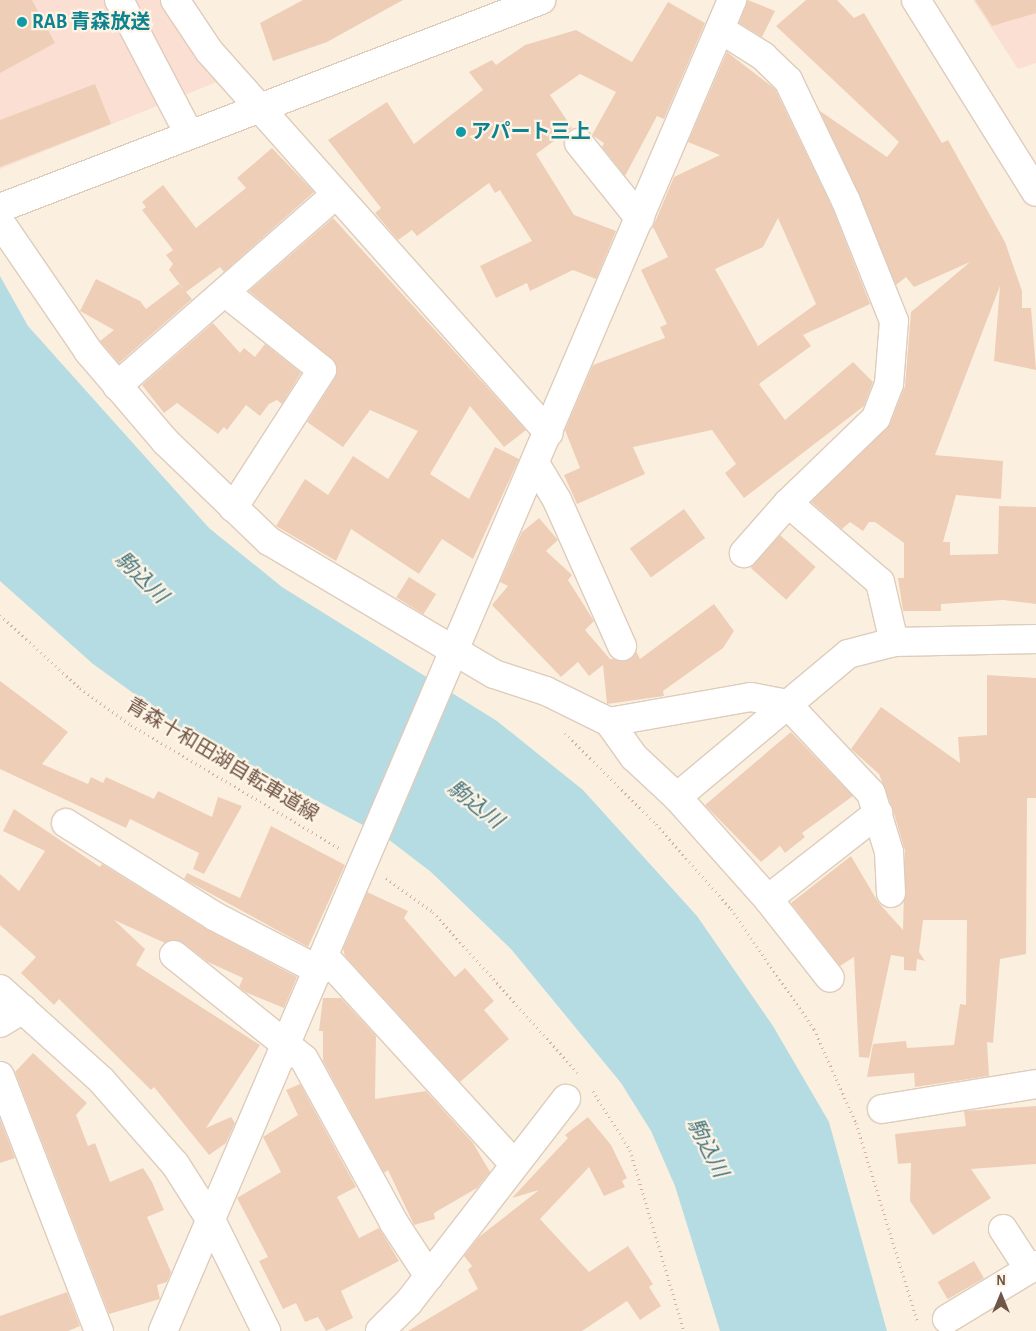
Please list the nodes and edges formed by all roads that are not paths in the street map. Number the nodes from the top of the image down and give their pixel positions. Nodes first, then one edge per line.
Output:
1 (119, 0) edge
2 (175, 0) edge
3 (541, 0) edge
4 (732, 0) edge
5 (916, 0) edge
6 (720, 29) junction
7 (259, 107) junction
8 (189, 134) junction
9 (579, 143) dead end
10 (1036, 192) edge
11 (336, 194) junction
12 (0, 208) edge
13 (640, 219) junction
14 (0, 222) edge
15 (226, 293) junction
16 (117, 386) junction
17 (549, 433) junction
18 (536, 465) junction
19 (788, 503) junction
20 (233, 508) junction
21 (744, 553) dead end
22 (1036, 639) edge
23 (894, 642) junction
24 (622, 646) dead end
25 (453, 657) junction
26 (787, 704) junction
27 (609, 722) junction
28 (677, 797) junction
29 (878, 813) junction
30 (66, 823) dead end
31 (890, 893) dead end
32 (768, 899) junction
33 (174, 955) dead end
34 (323, 964) junction
35 (830, 978) dead end
36 (0, 989) edge
37 (11, 1016) edge
38 (288, 1044) junction
39 (0, 1076) edge
40 (1036, 1084) edge
41 (566, 1099) dead end
42 (882, 1110) dead end
43 (512, 1162) junction
44 (212, 1222) junction
45 (1003, 1229) dead end
46 (1033, 1267) edge
47 (429, 1276) junction
48 (947, 1319) dead end
49 (99, 1331) edge
50 (163, 1331) edge
51 (266, 1331) edge
52 (380, 1331) edge

1 - 8 street
2 - 7 street
3 - 7 street
4 - 6 street
5 - 10 street
6 - 13 street
6 - 19 street
7 - 8 street
7 - 11 street
8 - 12 street
9 - 13 street
11 - 15 street
11 - 17 street
13 - 17 street
14 - 16 street
15 - 16 street
15 - 20 street
16 - 20 street
17 - 18 street
18 - 24 street
18 - 25 street
19 - 21 street
19 - 23 street
20 - 25 street
22 - 23 street
23 - 26 street
25 - 27 street
25 - 34 street
26 - 27 street
26 - 28 street
26 - 29 street
27 - 28 street
28 - 32 street
29 - 31 street
29 - 32 street
30 - 34 street
32 - 35 street
33 - 38 street
34 - 38 street
34 - 43 street
36 - 37 street
37 - 44 street
38 - 44 street
38 - 47 street
39 - 49 street
40 - 42 street
41 - 43 street
43 - 47 street
44 - 50 street
44 - 51 street
45 - 46 street
46 - 48 street
47 - 52 street

